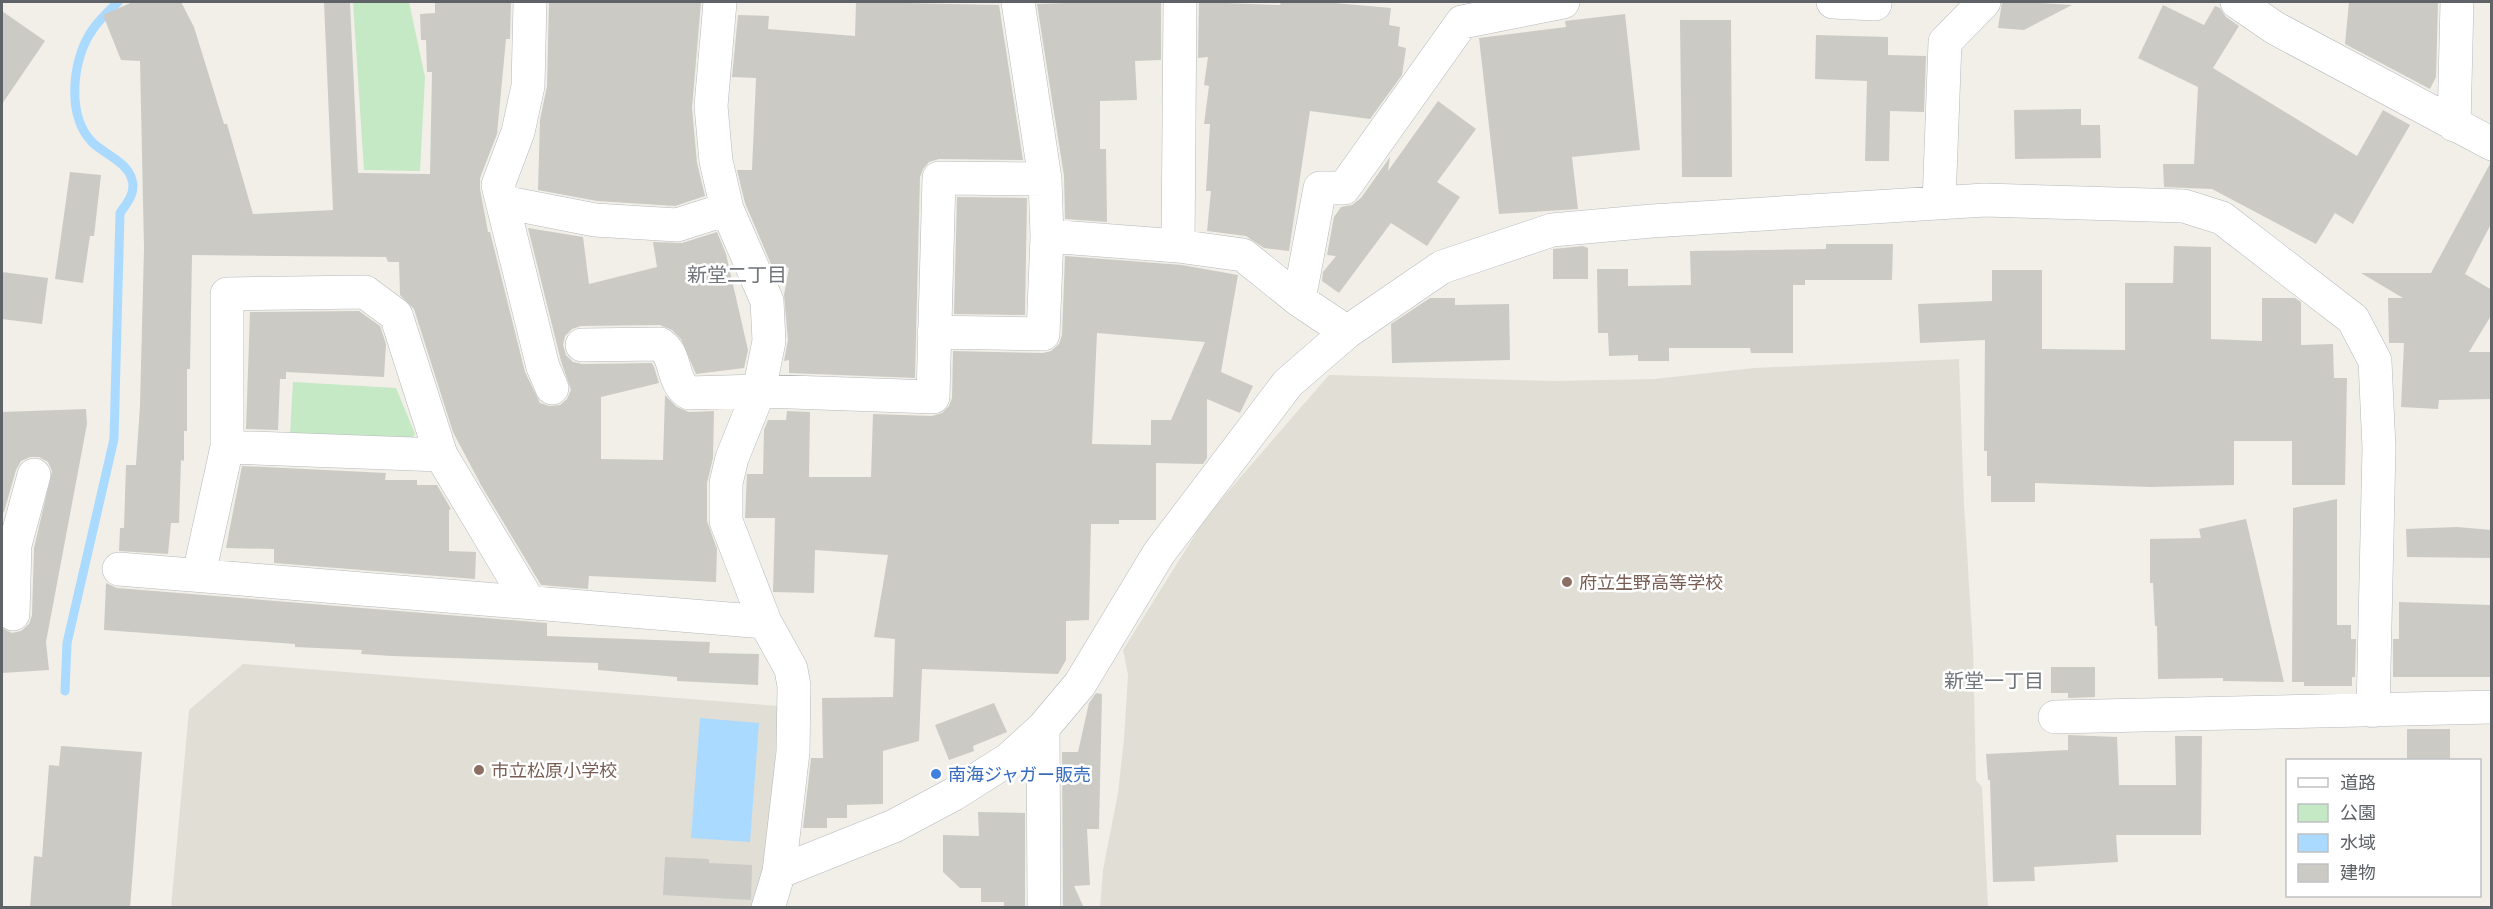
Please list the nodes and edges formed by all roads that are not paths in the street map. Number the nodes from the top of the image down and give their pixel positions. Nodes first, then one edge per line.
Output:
1 (530, 2) edge
2 (720, 2) edge
3 (1018, 2) edge
4 (1180, 2) edge
5 (1563, 2) edge
6 (1833, 2) edge
7 (1984, 2) edge
8 (2237, 2) edge
9 (2457, 2) edge
10 (1875, 4) dead end
11 (2454, 125) junction
12 (2492, 144) edge
13 (1044, 179) junction
14 (503, 202) junction
15 (1939, 203) junction
16 (727, 209) junction
17 (1047, 236) junction
18 (1178, 246) junction
19 (1299, 300) junction
20 (934, 332) junction
21 (1347, 332) junction
22 (582, 345) dead end
23 (552, 388) dead end
24 (759, 391) junction
25 (227, 447) junction
26 (441, 455) junction
27 (34, 475) dead end
28 (8, 547) edge
29 (119, 569) dead end
30 (199, 574) junction
31 (529, 602) junction
32 (13, 614) dead end
33 (765, 622) junction
34 (2492, 707) edge
35 (2373, 711) junction
36 (2055, 717) dead end
37 (1043, 728) junction
38 (779, 872) junction
39 (768, 908) edge
40 (1044, 908) edge

1 - 14 street
2 - 16 street
3 - 13 street
4 - 18 street
5 - 19 street
6 - 10 street
7 - 15 street
8 - 11 street
9 - 11 street
11 - 12 street
13 - 17 street
13 - 20 street
14 - 16 street
14 - 23 street
15 - 21 street
15 - 35 street
16 - 24 street
17 - 18 street
17 - 20 street
18 - 19 street
19 - 21 street
20 - 24 street
21 - 37 street
22 - 24 street
24 - 33 street
25 - 26 street
25 - 26 street
25 - 30 street
26 - 31 street
27 - 28 street
28 - 32 street
29 - 30 street
30 - 31 street
31 - 33 street
33 - 38 street
34 - 35 street
35 - 36 street
37 - 38 street
37 - 40 street
38 - 39 street

